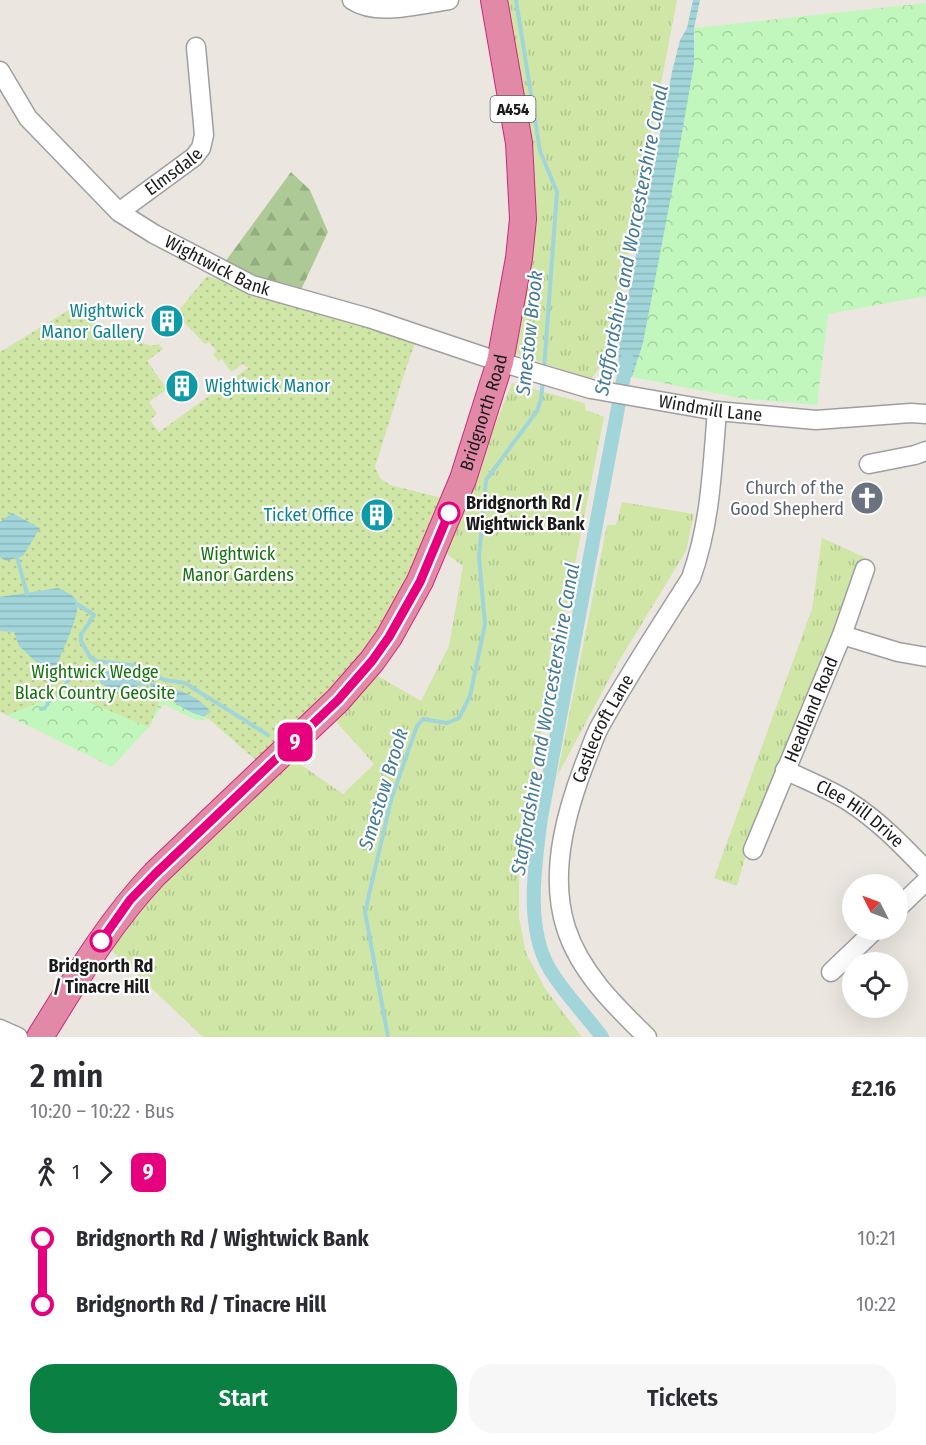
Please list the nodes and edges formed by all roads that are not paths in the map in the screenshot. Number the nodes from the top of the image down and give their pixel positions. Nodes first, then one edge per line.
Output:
1 (352, 0) edge
2 (449, 0) edge
3 (494, 0) edge
4 (196, 47) dead end
5 (0, 71) edge
6 (7, 100) edge
7 (119, 212) junction
8 (500, 362) junction
9 (717, 411) junction
10 (926, 414) edge
11 (926, 451) edge
12 (869, 464) dead end
13 (865, 569) dead end
14 (842, 635) junction
15 (926, 657) edge
16 (785, 770) junction
17 (753, 850) dead end
18 (926, 870) edge
19 (926, 881) edge
20 (908, 898) edge
21 (865, 940) edge
22 (831, 972) dead end
23 (0, 1029) edge
24 (18, 1037) edge
25 (40, 1037) edge
26 (647, 1037) edge

1 - 2 street
3 - 8 highway, Bridgnorth Road / A454
4 - 7 street, Elmsdale
5 - 6 street, Wightwick Bank
6 - 7 street, Wightwick Bank
7 - 8 street, Wightwick Bank
8 - 9 street, Windmill Lane
8 - 25 highway, Bridgnorth Road / A454
9 - 10 street, Windmill Lane
9 - 26 street, Castlecroft Lane
11 - 12 street
13 - 14 street, Headland Road
14 - 15 street
14 - 16 street, Headland Road
16 - 17 street, Headland Road
16 - 18 street, Clee Hill Drive
19 - 20 street
21 - 22 street
23 - 24 street

